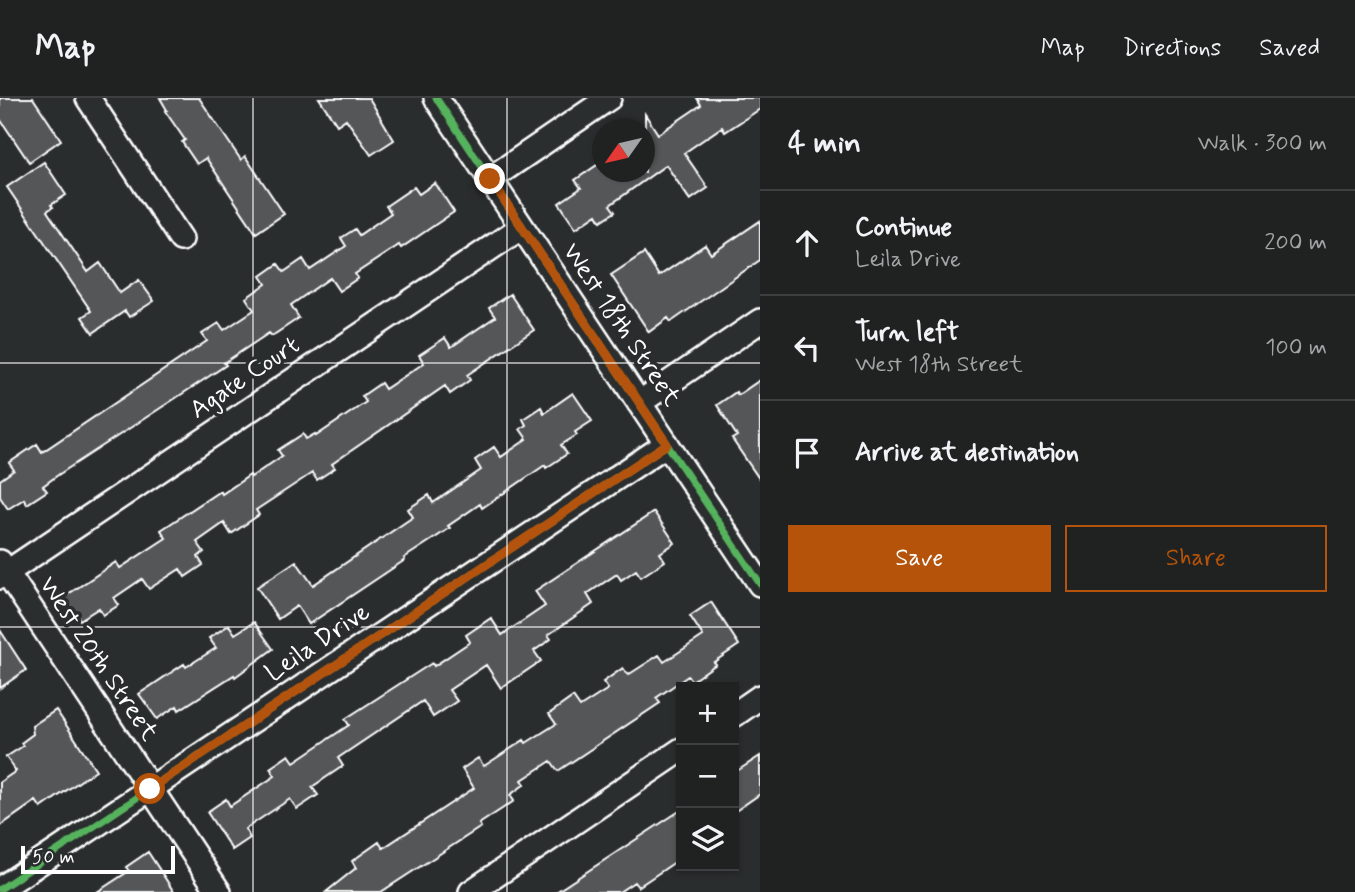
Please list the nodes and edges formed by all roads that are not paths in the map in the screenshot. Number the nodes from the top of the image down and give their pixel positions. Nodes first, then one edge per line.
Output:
1 (88, 98) edge
2 (436, 98) edge
3 (609, 98) edge
4 (490, 179) junction
5 (523, 228) junction
6 (181, 239) dead end
7 (760, 321) edge
8 (639, 402) junction
9 (667, 444) junction
10 (2, 570) edge
11 (760, 584) edge
12 (760, 697) edge
13 (739, 712) edge
14 (676, 753) edge
15 (150, 789) junction
16 (0, 889) edge
17 (219, 892) edge
18 (471, 892) edge

1 - 6 street
2 - 4 street, West 18th Street
3 - 4 street
4 - 5 street, West 18th Street
5 - 8 street, West 18th Street
5 - 10 street, Agate Court
7 - 8 street
8 - 9 street, West 18th Street
9 - 11 street, West 18th Street
9 - 15 street, Leila Drive
10 - 15 street, West 20th Street
12 - 13 street
14 - 18 street
15 - 16 street, Leila Drive
15 - 17 street, West 20th Street

